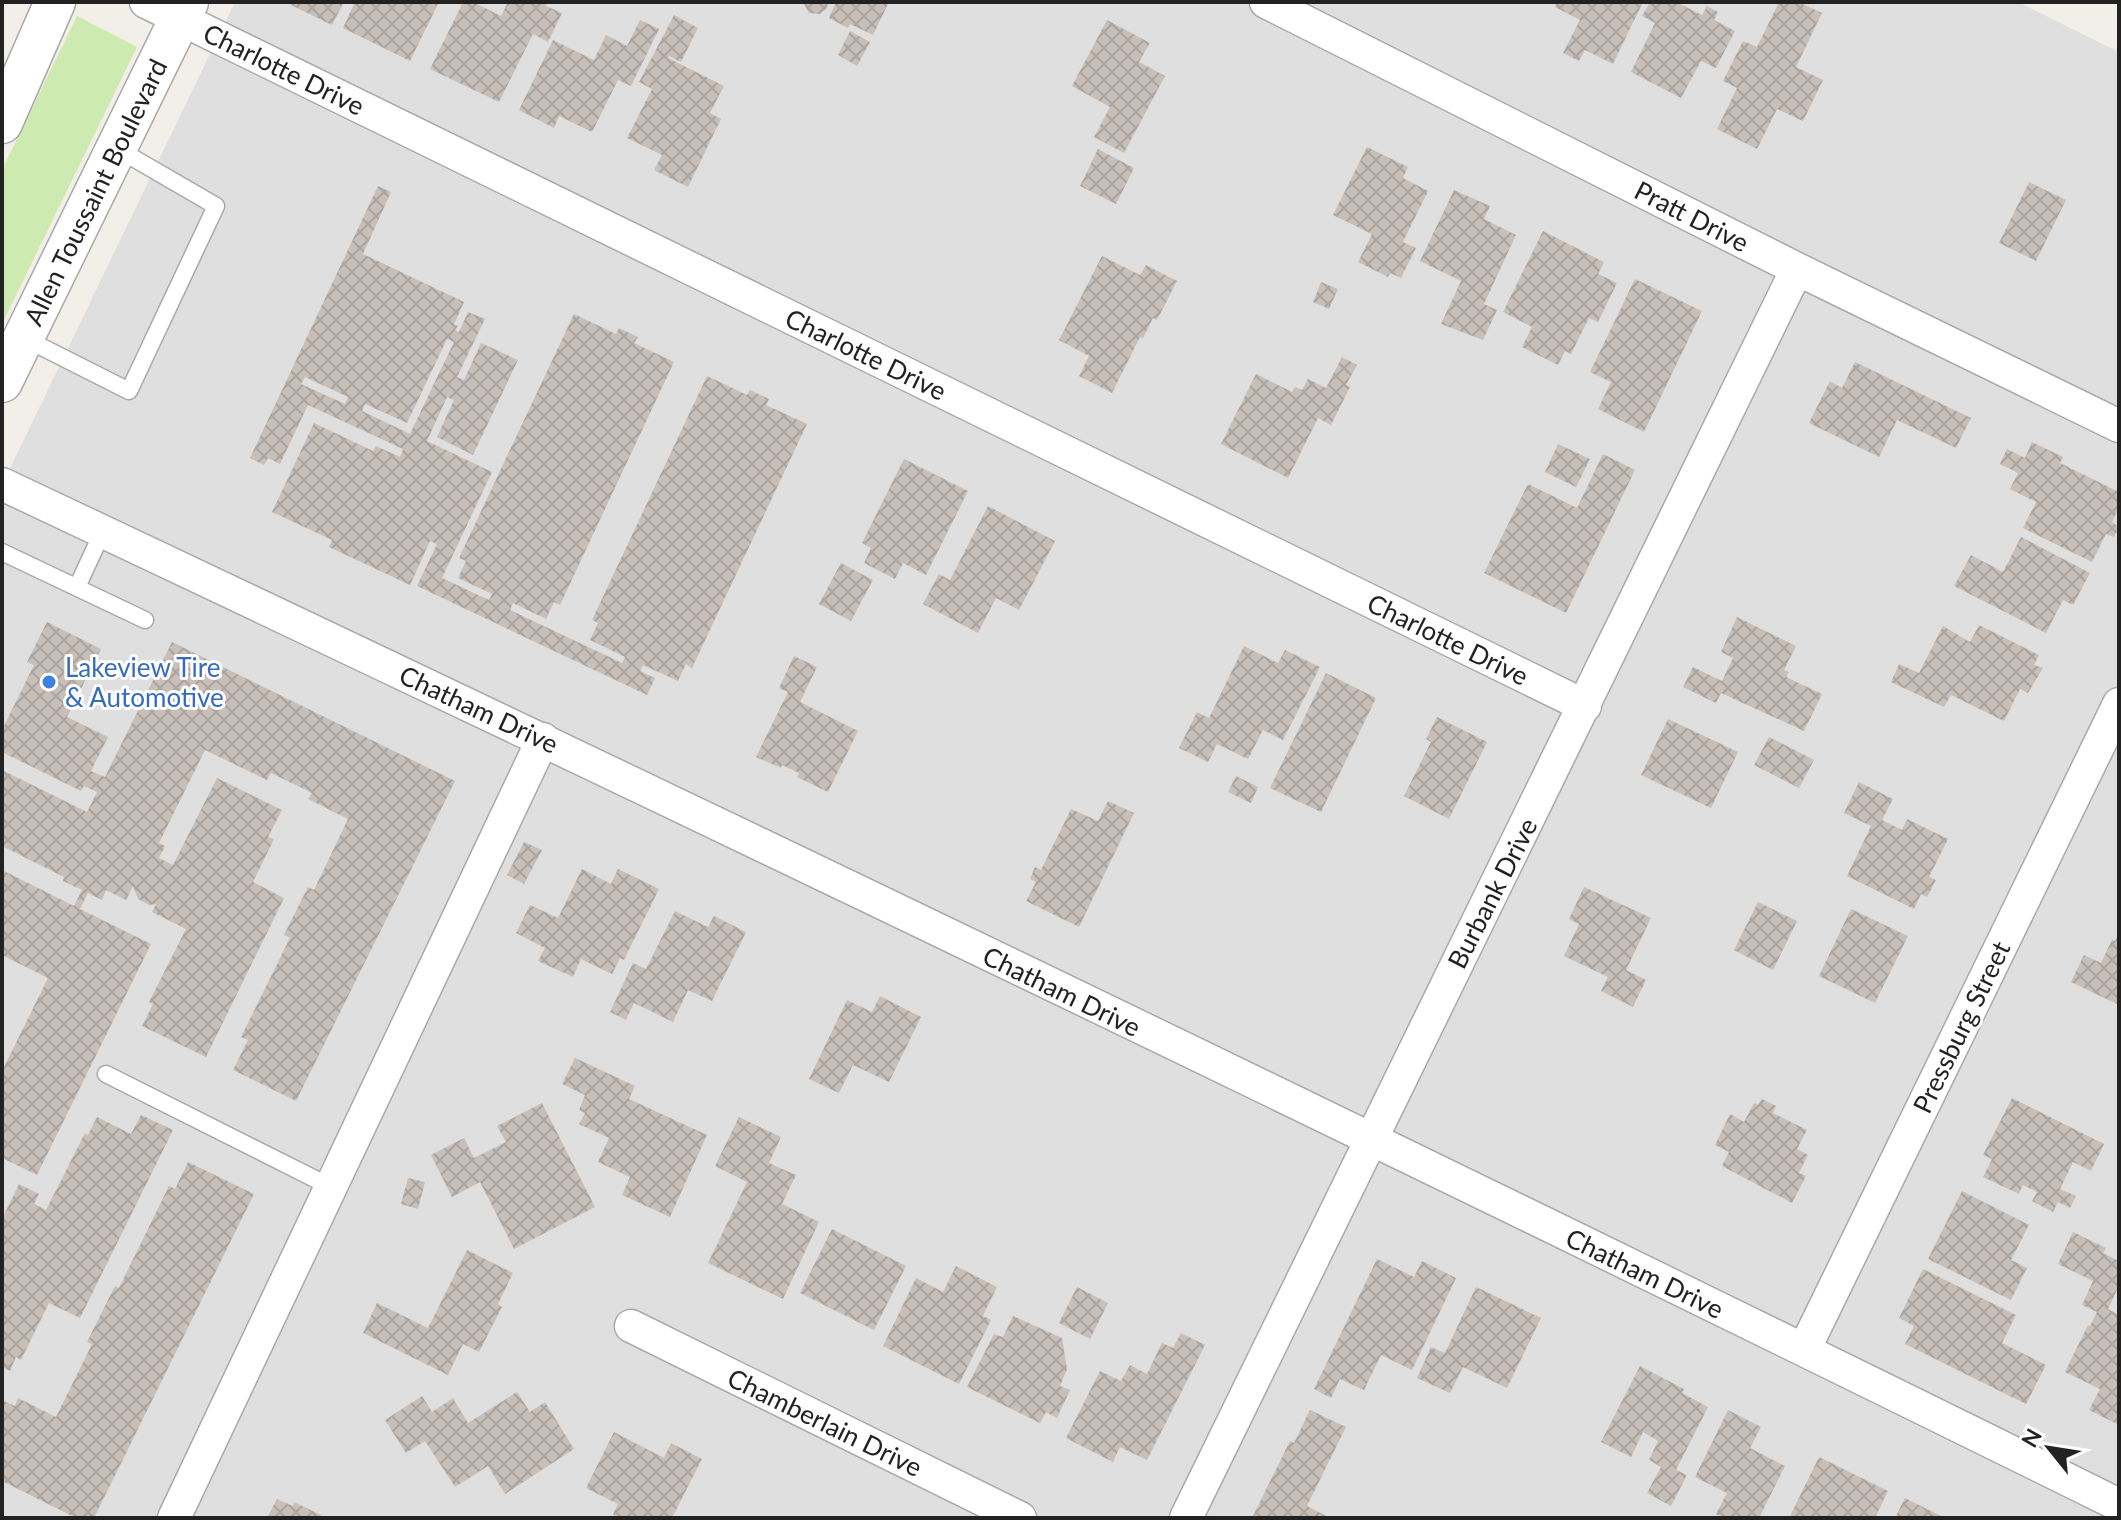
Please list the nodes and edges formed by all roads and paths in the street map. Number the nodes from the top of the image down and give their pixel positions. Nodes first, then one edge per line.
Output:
1 (55, 2) edge
2 (1266, 2) edge
3 (171, 8) edge
4 (2, 123) edge
5 (116, 148) junction
6 (1797, 269) junction
7 (24, 338) junction
8 (2, 382) edge
9 (2119, 426) edge
10 (2, 484) edge
11 (103, 531) junction
12 (2, 552) edge
13 (77, 587) junction
14 (145, 620) dead end
15 (2119, 704) edge
16 (1585, 706) junction
17 (543, 739) junction
18 (106, 1074) dead end
19 (1369, 1139) junction
20 (331, 1187) junction
21 (631, 1326) dead end
22 (1804, 1350) junction
23 (2119, 1505) edge
24 (174, 1518) edge
25 (1020, 1518) edge
26 (1186, 1518) edge

1 - 4 street
2 - 6 street, Pratt Drive
3 - 5 street, Allen Toussaint Boulevard
3 - 16 street, Charlotte Drive
5 - 7 street, Allen Toussaint Boulevard
5 - 7 lane
6 - 9 street, Pratt Drive
6 - 16 street, Burbank Drive
7 - 8 street, Allen Toussaint Boulevard
10 - 11 street, Chatham Drive
11 - 13 lane
11 - 17 street, Chatham Drive
12 - 13 lane
13 - 14 lane
15 - 22 street, Pressburg Street
16 - 19 street, Burbank Drive
17 - 19 street, Chatham Drive
17 - 20 street
18 - 20 lane
19 - 22 street, Chatham Drive
19 - 26 street, Burbank Drive
20 - 24 street
21 - 25 street, Chamberlain Drive
22 - 23 street, Chatham Drive

